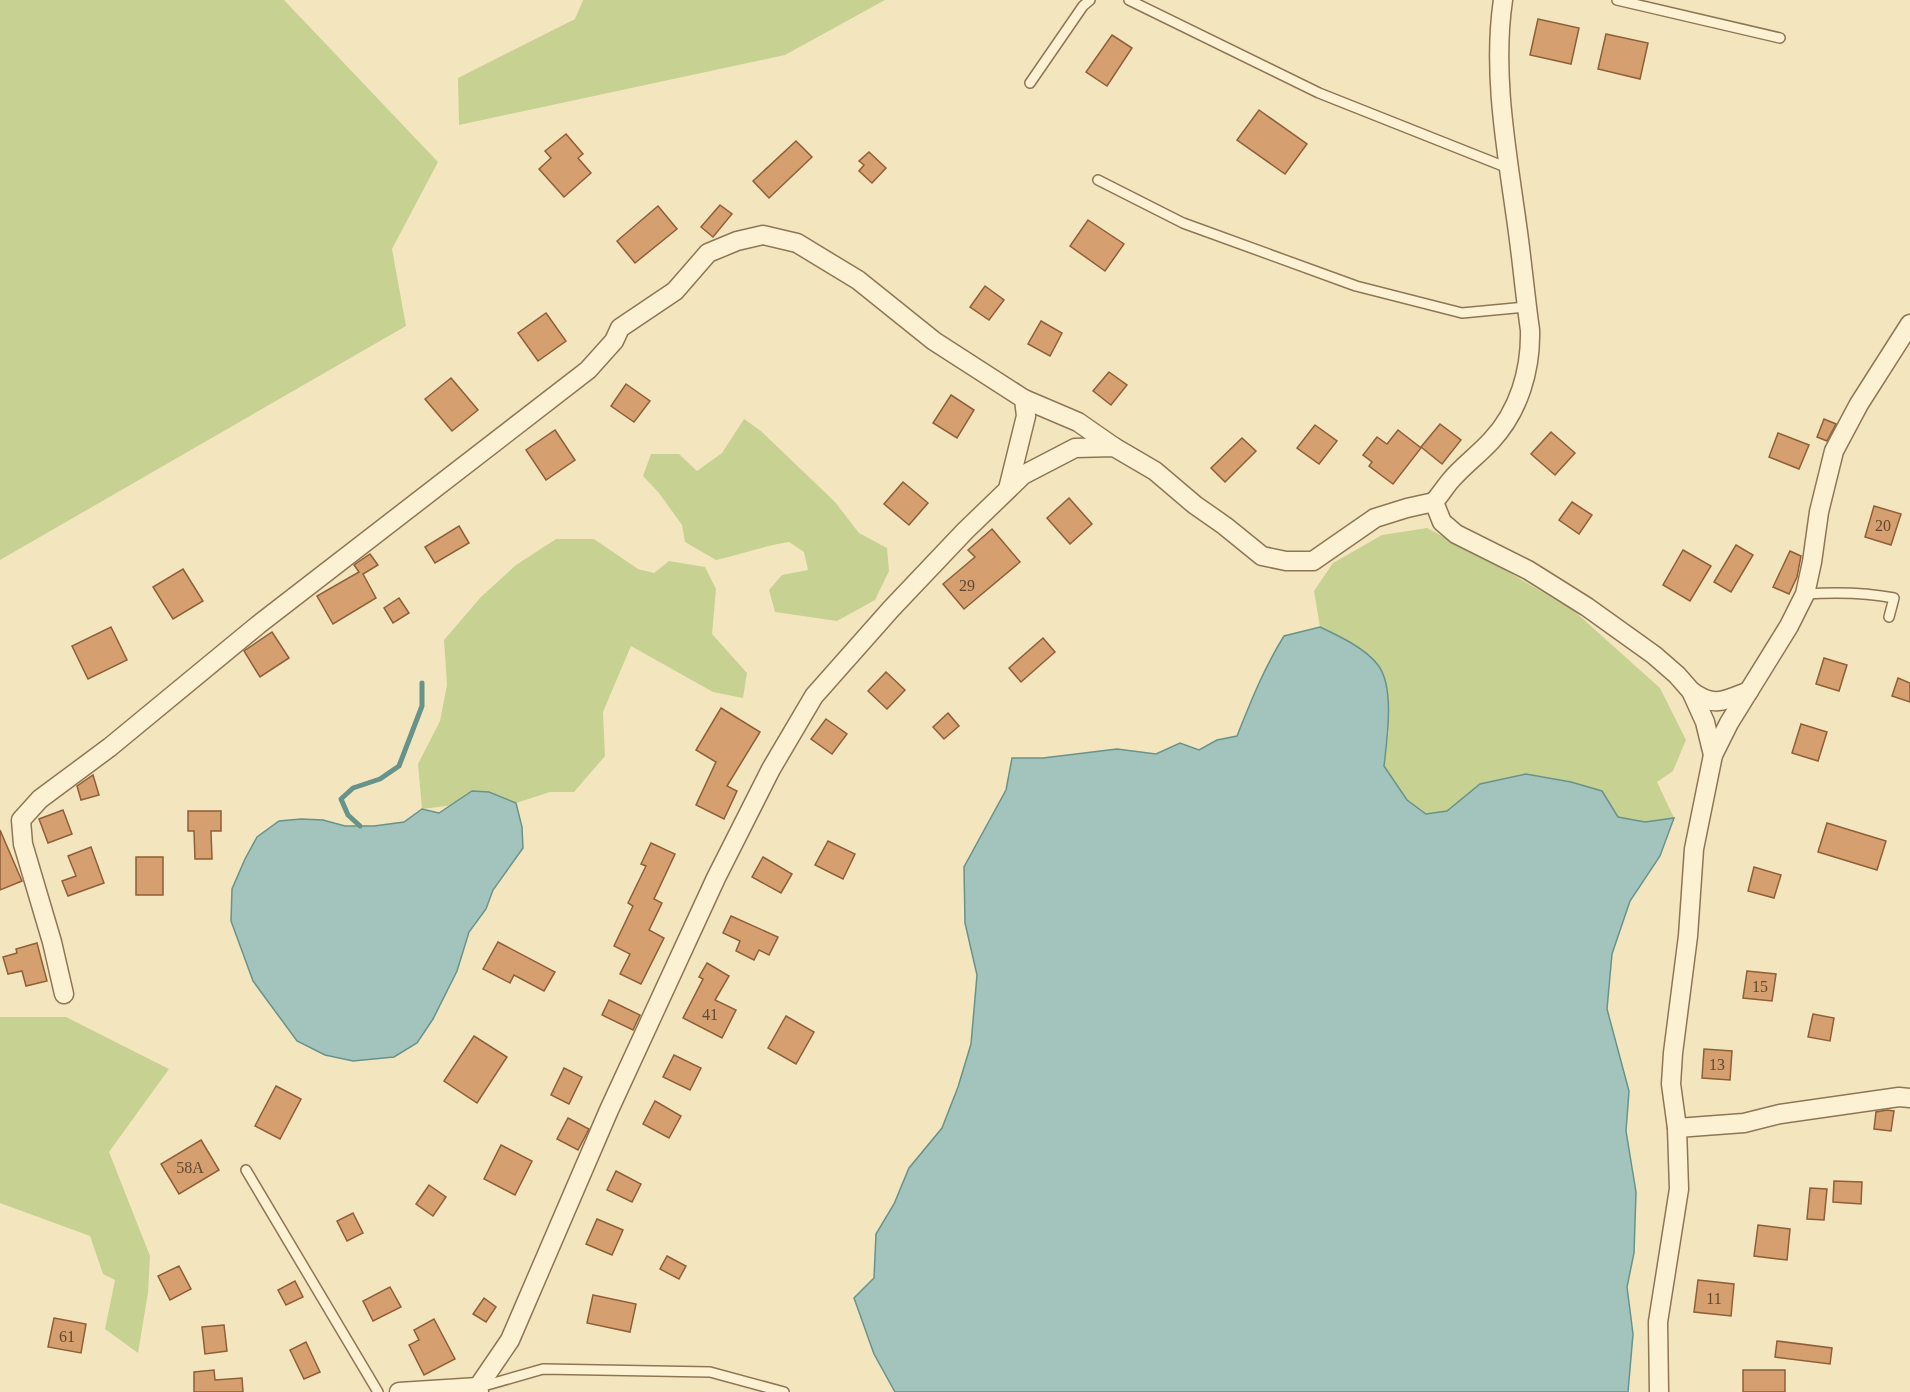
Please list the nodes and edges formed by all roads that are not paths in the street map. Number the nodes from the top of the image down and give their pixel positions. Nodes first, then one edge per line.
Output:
1 (1090, 0) edge
2 (1129, 0) edge
3 (1503, 0) edge
4 (1617, 0) edge
5 (1780, 38) dead end
6 (1030, 83) dead end
7 (1508, 168) junction
8 (1098, 180) dead end
9 (1526, 307) junction
10 (1910, 324) edge
11 (1024, 399) junction
12 (1114, 447) junction
13 (1008, 489) junction
14 (1434, 502) junction
15 (1805, 594) junction
16 (1889, 617) dead end
17 (1691, 691) junction
18 (1749, 692) junction
19 (1713, 755) junction
20 (63, 994) dead end
21 (1910, 1098) edge
22 (1677, 1128) junction
23 (246, 1170) dead end
24 (479, 1389) edge
25 (378, 1392) edge
26 (399, 1392) edge
27 (784, 1392) edge
28 (1659, 1392) edge

1 - 6 lane
2 - 7 lane
3 - 7 street
4 - 5 lane
7 - 9 street
8 - 9 lane
9 - 14 street
10 - 15 street
11 - 12 street
11 - 13 street
11 - 20 street
12 - 13 street
12 - 14 street
13 - 24 street
14 - 17 street
15 - 16 lane
15 - 18 street
17 - 18 street
17 - 19 street
18 - 19 street
19 - 22 street
21 - 22 street
22 - 28 street
23 - 25 lane
24 - 26 street
24 - 27 lane

